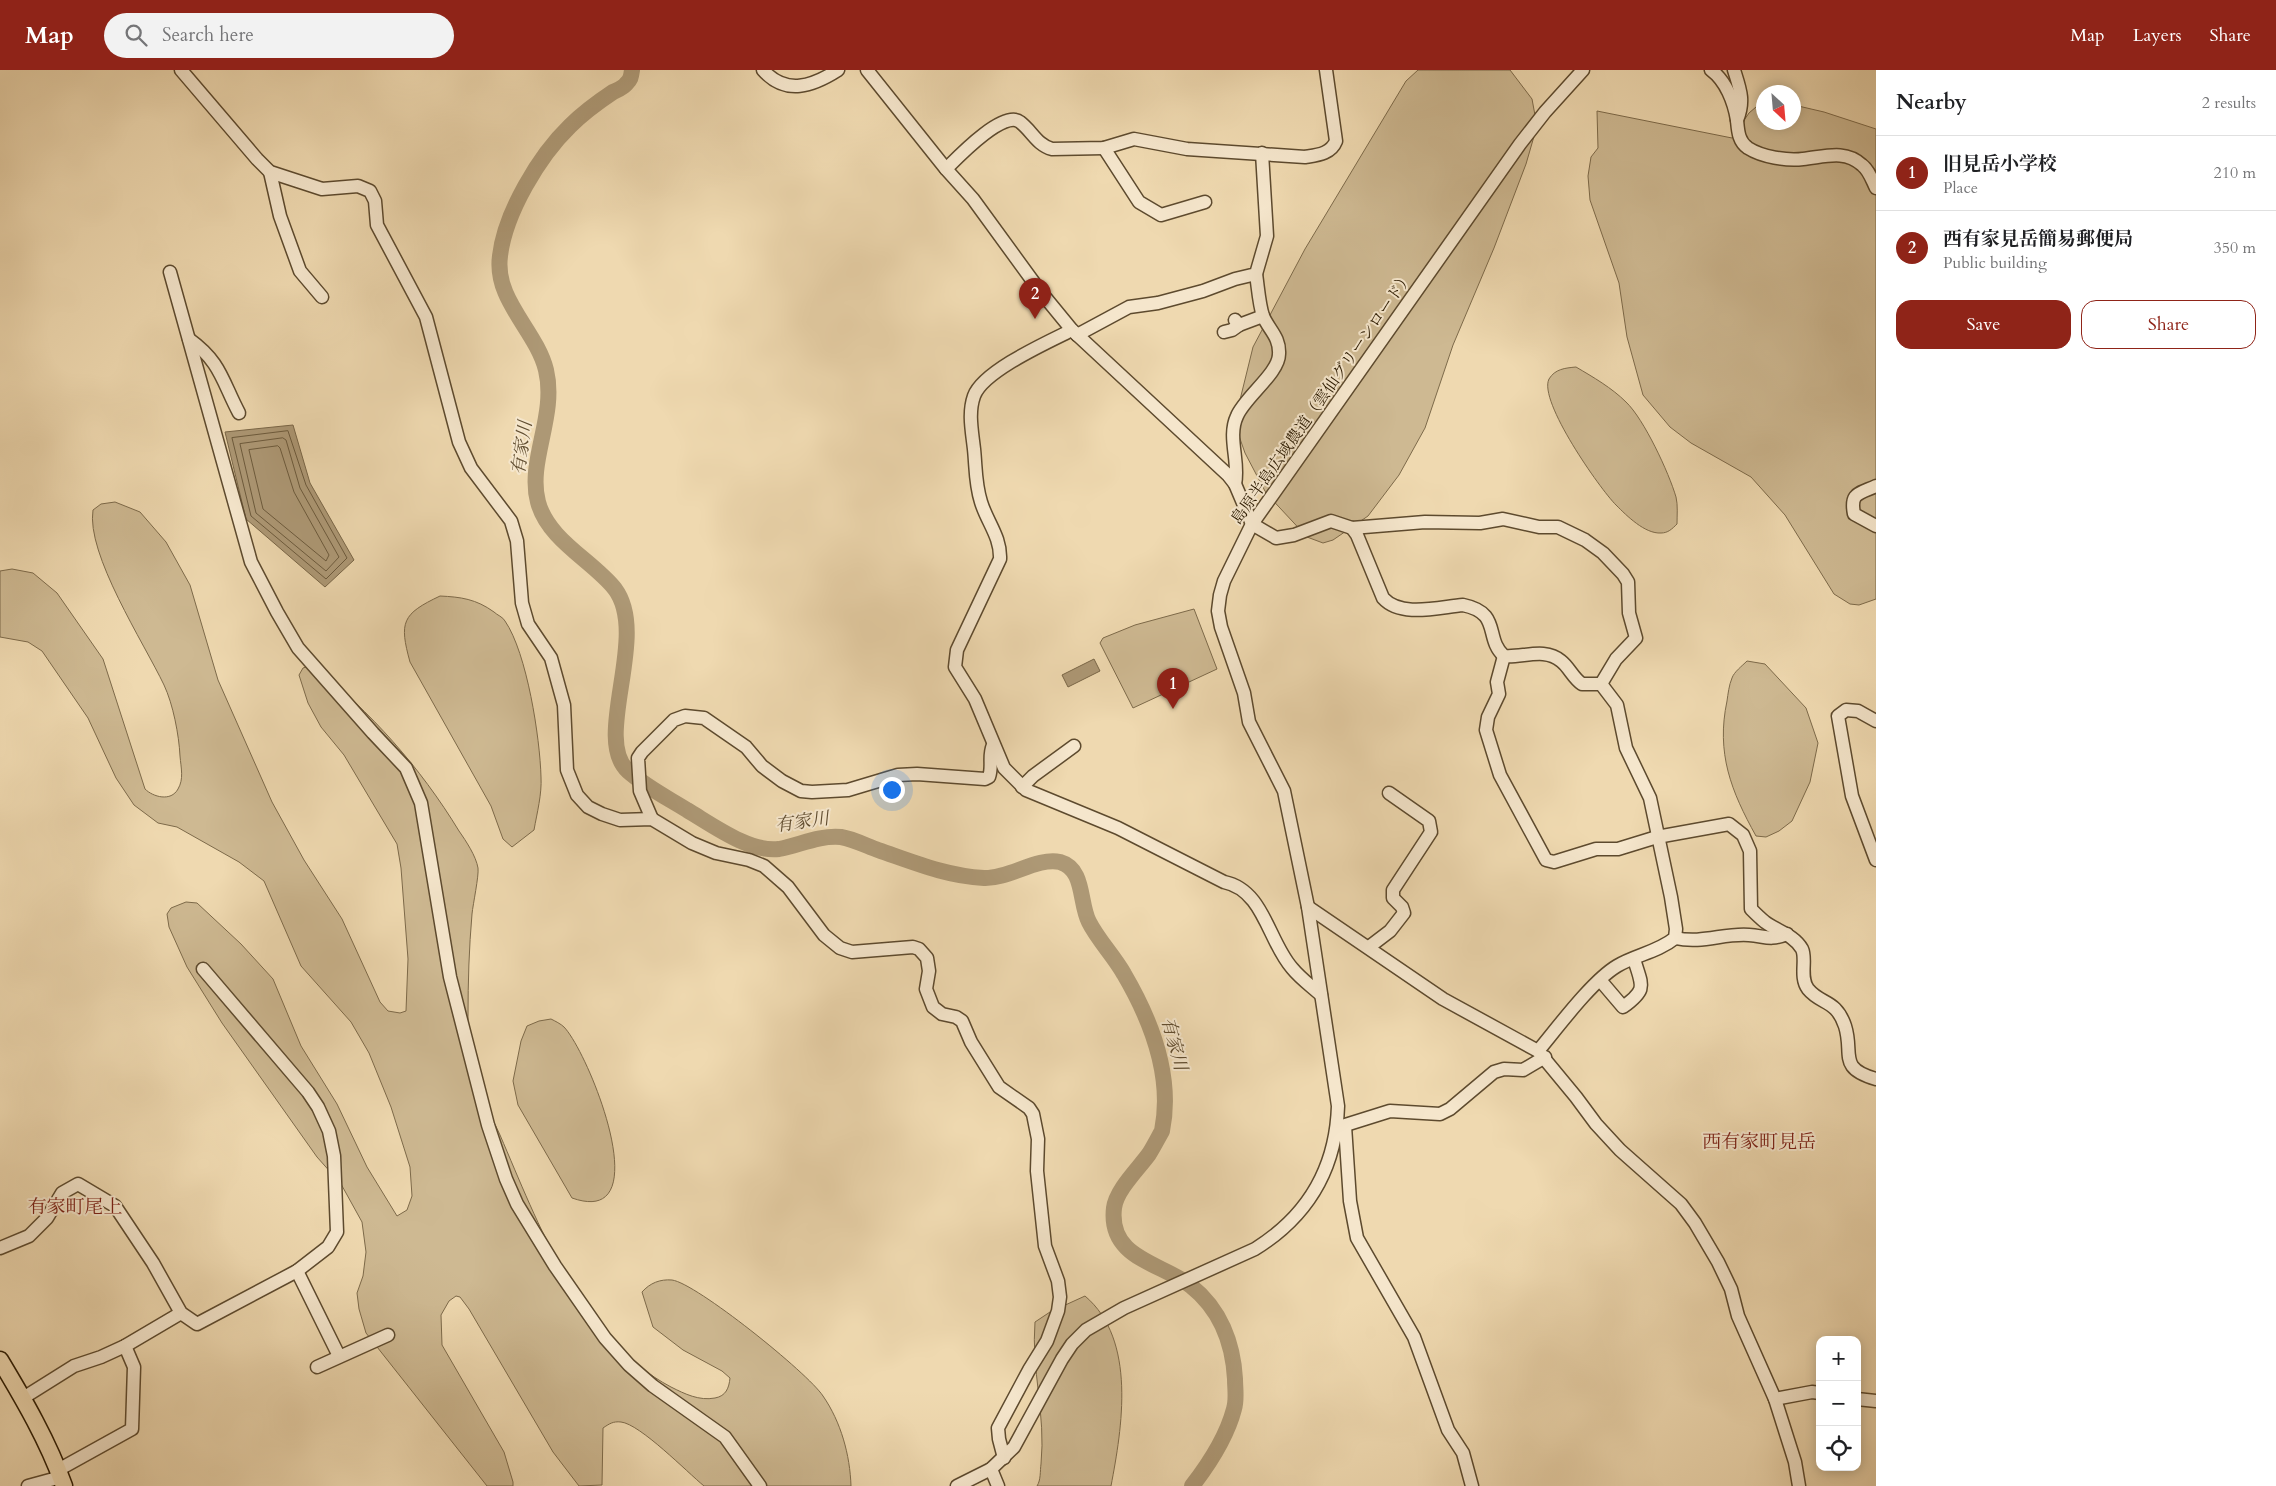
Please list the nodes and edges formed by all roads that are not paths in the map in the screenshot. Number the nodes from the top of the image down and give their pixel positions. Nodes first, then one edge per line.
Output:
1 (182, 70) edge
2 (763, 70) edge
3 (838, 70) edge
4 (866, 70) edge
5 (1326, 70) edge
6 (1583, 70) edge
7 (1711, 70) edge
8 (1734, 70) edge
9 (1737, 120) junction
10 (1104, 148) junction
11 (1262, 153) junction
12 (946, 169) junction
13 (270, 172) junction
14 (1876, 188) edge
15 (1205, 202) dead end
16 (170, 272) dead end
17 (1256, 274) junction
18 (322, 297) dead end
19 (1263, 316) junction
20 (1224, 332) dead end
21 (1074, 333) junction
22 (189, 339) junction
23 (238, 413) dead end
24 (1234, 484) junction
25 (1876, 486) edge
26 (1252, 524) junction
27 (1876, 526) edge
28 (1352, 528) junction
29 (1504, 656) junction
30 (1602, 684) junction
31 (1876, 721) edge
32 (993, 745) junction
33 (1074, 746) dead end
34 (1022, 787) junction
35 (1389, 793) dead end
36 (652, 819) junction
37 (1657, 837) junction
38 (1876, 860) edge
39 (1308, 907) junction
40 (1787, 934) junction
41 (1675, 938) junction
42 (1369, 948) junction
43 (1634, 959) junction
44 (203, 969) dead end
45 (1600, 980) junction
46 (1321, 995) junction
47 (1541, 1054) junction
48 (1876, 1079) edge
49 (1341, 1126) junction
50 (0, 1248) edge
51 (297, 1271) junction
52 (181, 1314) junction
53 (388, 1335) dead end
54 (1047, 1341) junction
55 (125, 1346) junction
56 (339, 1356) junction
57 (1062, 1358) junction
58 (0, 1360) edge
59 (317, 1367) dead end
60 (1816, 1392) edge
61 (23, 1398) junction
62 (1774, 1399) junction
63 (1861, 1399) edge
64 (1876, 1401) edge
65 (1004, 1458) junction
66 (991, 1469) junction
67 (61, 1478) edge
68 (28, 1486) edge
69 (760, 1486) edge
70 (957, 1486) edge
71 (998, 1486) edge
72 (1472, 1486) edge
73 (1799, 1486) edge

1 - 13 street
2 - 3 street
4 - 12 street
5 - 11 street
6 - 26 street, 島原半島広域農道（雲仙グリーンロード）
7 - 9 street
8 - 9 street
9 - 14 street
10 - 11 street
10 - 12 street
10 - 15 street
11 - 17 street
12 - 21 street
13 - 18 street
13 - 36 street
16 - 22 street
17 - 19 street
17 - 21 street
19 - 20 street
19 - 24 street
21 - 24 street
21 - 32 street
22 - 23 street
22 - 69 street
24 - 26 street
25 - 27 street
26 - 28 street
26 - 39 street, 島原半島広域農道（雲仙グリーンロード）
28 - 29 street
28 - 30 street
29 - 30 street
29 - 37 street
30 - 37 street
31 - 38 street
32 - 34 street
32 - 36 street
33 - 34 street
34 - 46 street
35 - 42 street
36 - 54 street
37 - 40 street
37 - 41 street
39 - 42 street
39 - 46 street, 島原半島広域農道（雲仙グリーンロード）
40 - 41 street
40 - 48 street
41 - 43 street
42 - 47 street
43 - 45 street
43 - 45 street
44 - 51 street
45 - 47 street
46 - 49 street, 島原半島広域農道（雲仙グリーンロード）
47 - 49 street
47 - 62 street
49 - 57 street, 島原半島広域農道（雲仙グリーンロード）
49 - 72 street
50 - 52 street
51 - 52 street
51 - 56 street
52 - 55 street
53 - 56 street
54 - 57 street
54 - 65 street
55 - 61 street
55 - 67 street
56 - 59 street
57 - 65 street, 島原半島広域農道（雲仙グリーンロード）
58 - 61 main road
60 - 62 street
61 - 67 main road
62 - 73 street
63 - 64 street
65 - 66 street, 島原半島広域農道（雲仙グリーンロード）
66 - 70 street, 島原半島広域農道（雲仙グリーンロード）
66 - 71 street
67 - 68 street

